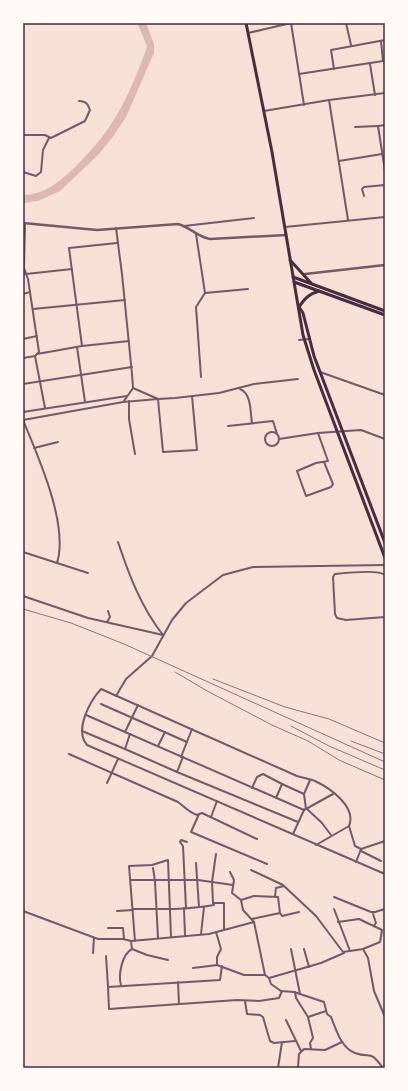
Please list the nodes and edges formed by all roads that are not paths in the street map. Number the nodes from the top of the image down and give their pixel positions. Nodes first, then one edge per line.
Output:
1 (246, 23) edge
2 (292, 23) edge
3 (346, 23) edge
4 (248, 33) junction
5 (385, 40) edge
6 (381, 41) junction
7 (351, 46) junction
8 (370, 64) junction
9 (334, 69) junction
10 (299, 74) junction
11 (385, 93) edge
12 (375, 95) junction
13 (329, 100) junction
14 (79, 101) dead end
15 (304, 105) junction
16 (264, 111) junction
17 (385, 125) edge
18 (378, 126) junction
19 (355, 127) dead end
20 (23, 135) edge
21 (48, 138) junction
22 (382, 154) junction
23 (339, 161) junction
24 (385, 171) edge
25 (23, 172) edge
26 (385, 185) edge
27 (364, 196) dead end
28 (385, 217) edge
29 (254, 218) dead end
30 (348, 220) junction
31 (24, 223) edge
32 (184, 226) junction
33 (116, 228) junction
34 (285, 228) junction
35 (196, 234) junction
36 (286, 235) junction
37 (117, 243) junction
38 (290, 260) junction
39 (385, 265) edge
40 (72, 270) junction
41 (23, 273) edge
42 (26, 274) junction
43 (305, 274) junction
44 (293, 277) junction
45 (294, 282) junction
46 (312, 283) junction
47 (248, 289) dead end
48 (320, 291) junction
49 (30, 292) junction
50 (205, 293) junction
51 (23, 294) edge
52 (125, 300) junction
53 (76, 305) junction
54 (300, 306) junction
55 (32, 310) junction
56 (385, 310) edge
57 (385, 315) edge
58 (37, 336) junction
59 (23, 339) edge
60 (307, 339) junction
61 (299, 340) dead end
62 (129, 341) junction
63 (82, 346) junction
64 (77, 347) junction
65 (35, 355) junction
66 (23, 358) edge
67 (132, 367) junction
68 (314, 370) junction
69 (320, 370) junction
70 (81, 375) junction
71 (201, 377) dead end
72 (298, 379) dead end
73 (40, 382) junction
74 (23, 384) edge
75 (133, 388) junction
76 (240, 389) junction
77 (147, 395) junction
78 (385, 395) edge
79 (127, 396) junction
80 (192, 396) junction
81 (158, 399) junction
82 (140, 400) junction
83 (129, 401) junction
84 (85, 402) junction
85 (124, 402) junction
86 (45, 408) junction
87 (23, 412) edge
88 (23, 420) edge
89 (252, 423) junction
90 (228, 426) dead end
91 (337, 432) junction
92 (342, 432) junction
93 (318, 433) junction
94 (277, 434) junction
95 (279, 439) junction
96 (385, 439) edge
97 (58, 442) dead end
98 (34, 448) junction
99 (134, 454) dead end
100 (324, 462) junction
101 (118, 542) dead end
102 (385, 543) edge
103 (23, 552) edge
104 (385, 558) edge
105 (57, 563) junction
106 (385, 565) edge
107 (88, 573) dead end
108 (385, 576) edge
109 (23, 596) edge
110 (108, 612) dead end
111 (385, 617) edge
112 (107, 622) junction
113 (160, 630) junction
114 (154, 633) junction
115 (163, 636) junction
116 (116, 696) junction
117 (101, 704) dead end
118 (138, 705) junction
119 (86, 715) junction
120 (132, 718) junction
121 (192, 729) junction
122 (82, 731) junction
123 (125, 732) junction
124 (165, 732) junction
125 (130, 734) junction
126 (187, 742) junction
127 (158, 746) junction
128 (125, 749) junction
129 (69, 754) dead end
130 (182, 757) junction
131 (118, 758) junction
132 (177, 772) junction
133 (112, 773) junction
134 (310, 780) junction
135 (107, 783) dead end
136 (282, 784) junction
137 (252, 788) junction
138 (304, 794) junction
139 (334, 794) junction
140 (276, 798) junction
141 (217, 801) junction
142 (306, 809) junction
143 (199, 814) junction
144 (211, 817) junction
145 (298, 822) junction
146 (349, 826) junction
147 (293, 834) junction
148 (331, 836) junction
149 (257, 839) dead end
150 (385, 841) edge
151 (187, 842) dead end
152 (316, 845) junction
153 (361, 850) junction
154 (216, 854) dead end
155 (382, 861) dead end
156 (196, 862) dead end
157 (356, 862) junction
158 (267, 864) dead end
159 (153, 868) dead end
160 (251, 870) dead end
161 (230, 872) dead end
162 (385, 874) edge
163 (131, 880) junction
164 (184, 880) junction
165 (198, 880) junction
166 (155, 881) junction
167 (169, 881) junction
168 (212, 882) junction
169 (233, 885) junction
170 (284, 886) junction
171 (275, 896) junction
172 (334, 897) dead end
173 (241, 900) junction
174 (213, 903) junction
175 (199, 907) junction
176 (204, 907) junction
177 (185, 908) junction
178 (133, 909) junction
179 (157, 909) junction
180 (334, 909) dead end
181 (385, 909) edge
182 (171, 910) junction
183 (23, 911) edge
184 (116, 912) dead end
185 (299, 912) dead end
186 (280, 913) junction
187 (373, 914) dead end
188 (252, 919) junction
189 (254, 922) junction
190 (338, 922) junction
191 (374, 926) junction
192 (108, 928) dead end
193 (224, 930) junction
194 (216, 932) junction
195 (201, 934) junction
196 (185, 935) junction
197 (171, 937) junction
198 (94, 938) junction
199 (158, 938) junction
200 (124, 939) junction
201 (131, 941) junction
202 (135, 941) junction
203 (132, 949) junction
204 (291, 949) dead end
205 (304, 949) dead end
206 (363, 949) junction
207 (350, 951) junction
208 (93, 953) dead end
209 (345, 953) junction
210 (106, 956) dead end
211 (168, 960) dead end
212 (217, 965) junction
213 (222, 966) junction
214 (309, 967) junction
215 (193, 968) dead end
216 (295, 972) junction
217 (264, 975) junction
218 (269, 978) junction
219 (178, 982) junction
220 (122, 986) junction
221 (108, 987) junction
222 (282, 992) junction
223 (295, 992) junction
224 (300, 994) junction
225 (245, 1001) junction
226 (179, 1004) junction
227 (327, 1011) junction
228 (308, 1017) junction
229 (385, 1017) edge
230 (286, 1020) dead end
231 (295, 1041) junction
232 (282, 1042) junction
233 (342, 1042) junction
234 (311, 1049) junction
235 (301, 1051) junction
236 (385, 1065) edge
237 (298, 1067) dead end
238 (383, 1067) edge
239 (278, 1068) edge

1 - 4 main road
2 - 4 street
2 - 10 street
3 - 7 street
4 - 16 main road
5 - 6 street
6 - 7 street
6 - 8 street
7 - 9 street
8 - 9 street
8 - 12 street
9 - 10 street
10 - 15 street
11 - 12 street
12 - 13 street
13 - 15 street
13 - 23 street
14 - 21 street
15 - 16 street
16 - 34 main road
17 - 18 street
18 - 19 street
18 - 22 street
20 - 21 street
21 - 25 street
22 - 23 street
22 - 24 street
23 - 30 street
26 - 27 street
28 - 30 street
29 - 32 street
30 - 34 street
31 - 33 street
31 - 42 street
32 - 33 street
32 - 35 street
33 - 37 street
34 - 36 main road
35 - 36 street
35 - 50 street
36 - 38 main road
37 - 40 street
37 - 52 street
38 - 43 main road
38 - 44 main road
39 - 43 street
40 - 42 street
40 - 53 street
41 - 42 street
42 - 49 street
43 - 46 main road
44 - 45 main road
44 - 46 main road
45 - 48 main road
45 - 54 main road
46 - 56 main road
47 - 50 street
48 - 54 main road
48 - 57 main road
49 - 51 street
49 - 55 street
50 - 71 street
52 - 53 street
52 - 62 street
53 - 55 street
53 - 63 street
54 - 60 main road
55 - 58 street
58 - 59 street
58 - 65 street
60 - 61 street
60 - 68 main road
60 - 69 main road
62 - 63 street
62 - 67 street
63 - 64 street
64 - 65 street
64 - 70 street
65 - 66 street
65 - 73 street
67 - 70 street
67 - 75 street
68 - 69 main road
68 - 91 main road
69 - 78 street
69 - 92 main road
70 - 73 street
70 - 84 street
72 - 76 street
73 - 74 street
73 - 86 street
75 - 77 street
75 - 79 street
76 - 80 street
76 - 89 street
77 - 81 street
77 - 82 street
79 - 84 street
79 - 85 street
80 - 81 street
80 - 81 street
81 - 82 street
82 - 83 street
83 - 85 street
83 - 99 street
84 - 86 street
85 - 88 street
86 - 87 street
88 - 98 street
89 - 90 street
89 - 94 street
91 - 92 street
91 - 93 street
91 - 104 main road
92 - 96 street
92 - 102 main road
93 - 95 street
93 - 100 street
94 - 95 street
94 - 95 street
97 - 98 street
98 - 105 street
100 - 100 street
101 - 113 street
103 - 105 street
105 - 107 street
106 - 115 street
108 - 111 street
109 - 112 street
110 - 112 street
112 - 114 street
113 - 114 street
113 - 115 street
114 - 115 street
115 - 116 street
116 - 118 street
116 - 119 street
117 - 120 street
118 - 120 street
118 - 121 street
119 - 122 street
119 - 123 street
120 - 123 street
120 - 124 street
121 - 126 street
121 - 134 street
122 - 128 street
122 - 131 street
123 - 125 street
124 - 126 street
124 - 127 street
125 - 127 street
125 - 128 street
126 - 130 street
127 - 130 street
128 - 132 street
129 - 133 street
130 - 132 street
130 - 137 street
131 - 133 street
131 - 141 street
132 - 145 street
133 - 135 street
133 - 143 street
134 - 138 street
134 - 139 street
136 - 137 street
136 - 138 street
136 - 140 street
137 - 140 street
138 - 142 street
139 - 142 street
139 - 146 street
140 - 142 street
141 - 144 street
141 - 147 street
142 - 145 street
142 - 148 street
143 - 144 street
143 - 158 street
144 - 149 street
145 - 147 street
146 - 148 street
146 - 153 street
147 - 152 street
148 - 152 street
150 - 153 street
151 - 164 street
152 - 157 street
153 - 155 street
153 - 157 street
154 - 168 street
156 - 165 street
157 - 162 street
159 - 166 street
160 - 170 street
161 - 169 street
163 - 166 street
163 - 167 street
163 - 178 street
164 - 165 street
164 - 167 street
164 - 177 street
165 - 168 street
165 - 175 street
166 - 167 street
166 - 179 street
167 - 182 street
168 - 169 street
168 - 174 street
169 - 173 street
170 - 171 street
170 - 209 street
171 - 173 street
171 - 186 street
172 - 181 street
173 - 188 street
174 - 176 street
174 - 193 street
175 - 176 street
175 - 177 street
176 - 195 street
177 - 182 street
177 - 196 street
178 - 179 street
178 - 184 street
178 - 202 street
179 - 182 street
179 - 199 street
180 - 190 street
182 - 197 street
183 - 198 street
185 - 186 street
186 - 188 street
187 - 191 street
188 - 189 street
189 - 193 street
189 - 217 street
190 - 191 street
190 - 207 street
191 - 206 street
192 - 200 street
193 - 194 street
194 - 195 street
194 - 212 street
195 - 196 street
196 - 197 street
197 - 199 street
198 - 200 street
198 - 208 street
199 - 202 street
200 - 201 street
201 - 202 street
201 - 203 street
203 - 211 street
203 - 220 street
204 - 216 street
205 - 214 street
206 - 207 street
206 - 229 street
207 - 209 street
209 - 214 street
210 - 221 street
212 - 213 street
212 - 215 street
213 - 217 street
213 - 219 street
214 - 216 street
216 - 218 street
216 - 224 street
217 - 218 street
218 - 222 street
219 - 220 street
219 - 226 street
220 - 221 street
221 - 226 street
222 - 223 street
222 - 225 street
223 - 224 street
223 - 228 street
224 - 227 street
225 - 226 street
225 - 232 street
227 - 228 street
227 - 233 street
228 - 234 street
230 - 231 street
231 - 232 street
231 - 235 street
232 - 239 street
233 - 234 street
233 - 238 street
234 - 235 street
235 - 237 street
236 - 238 street

